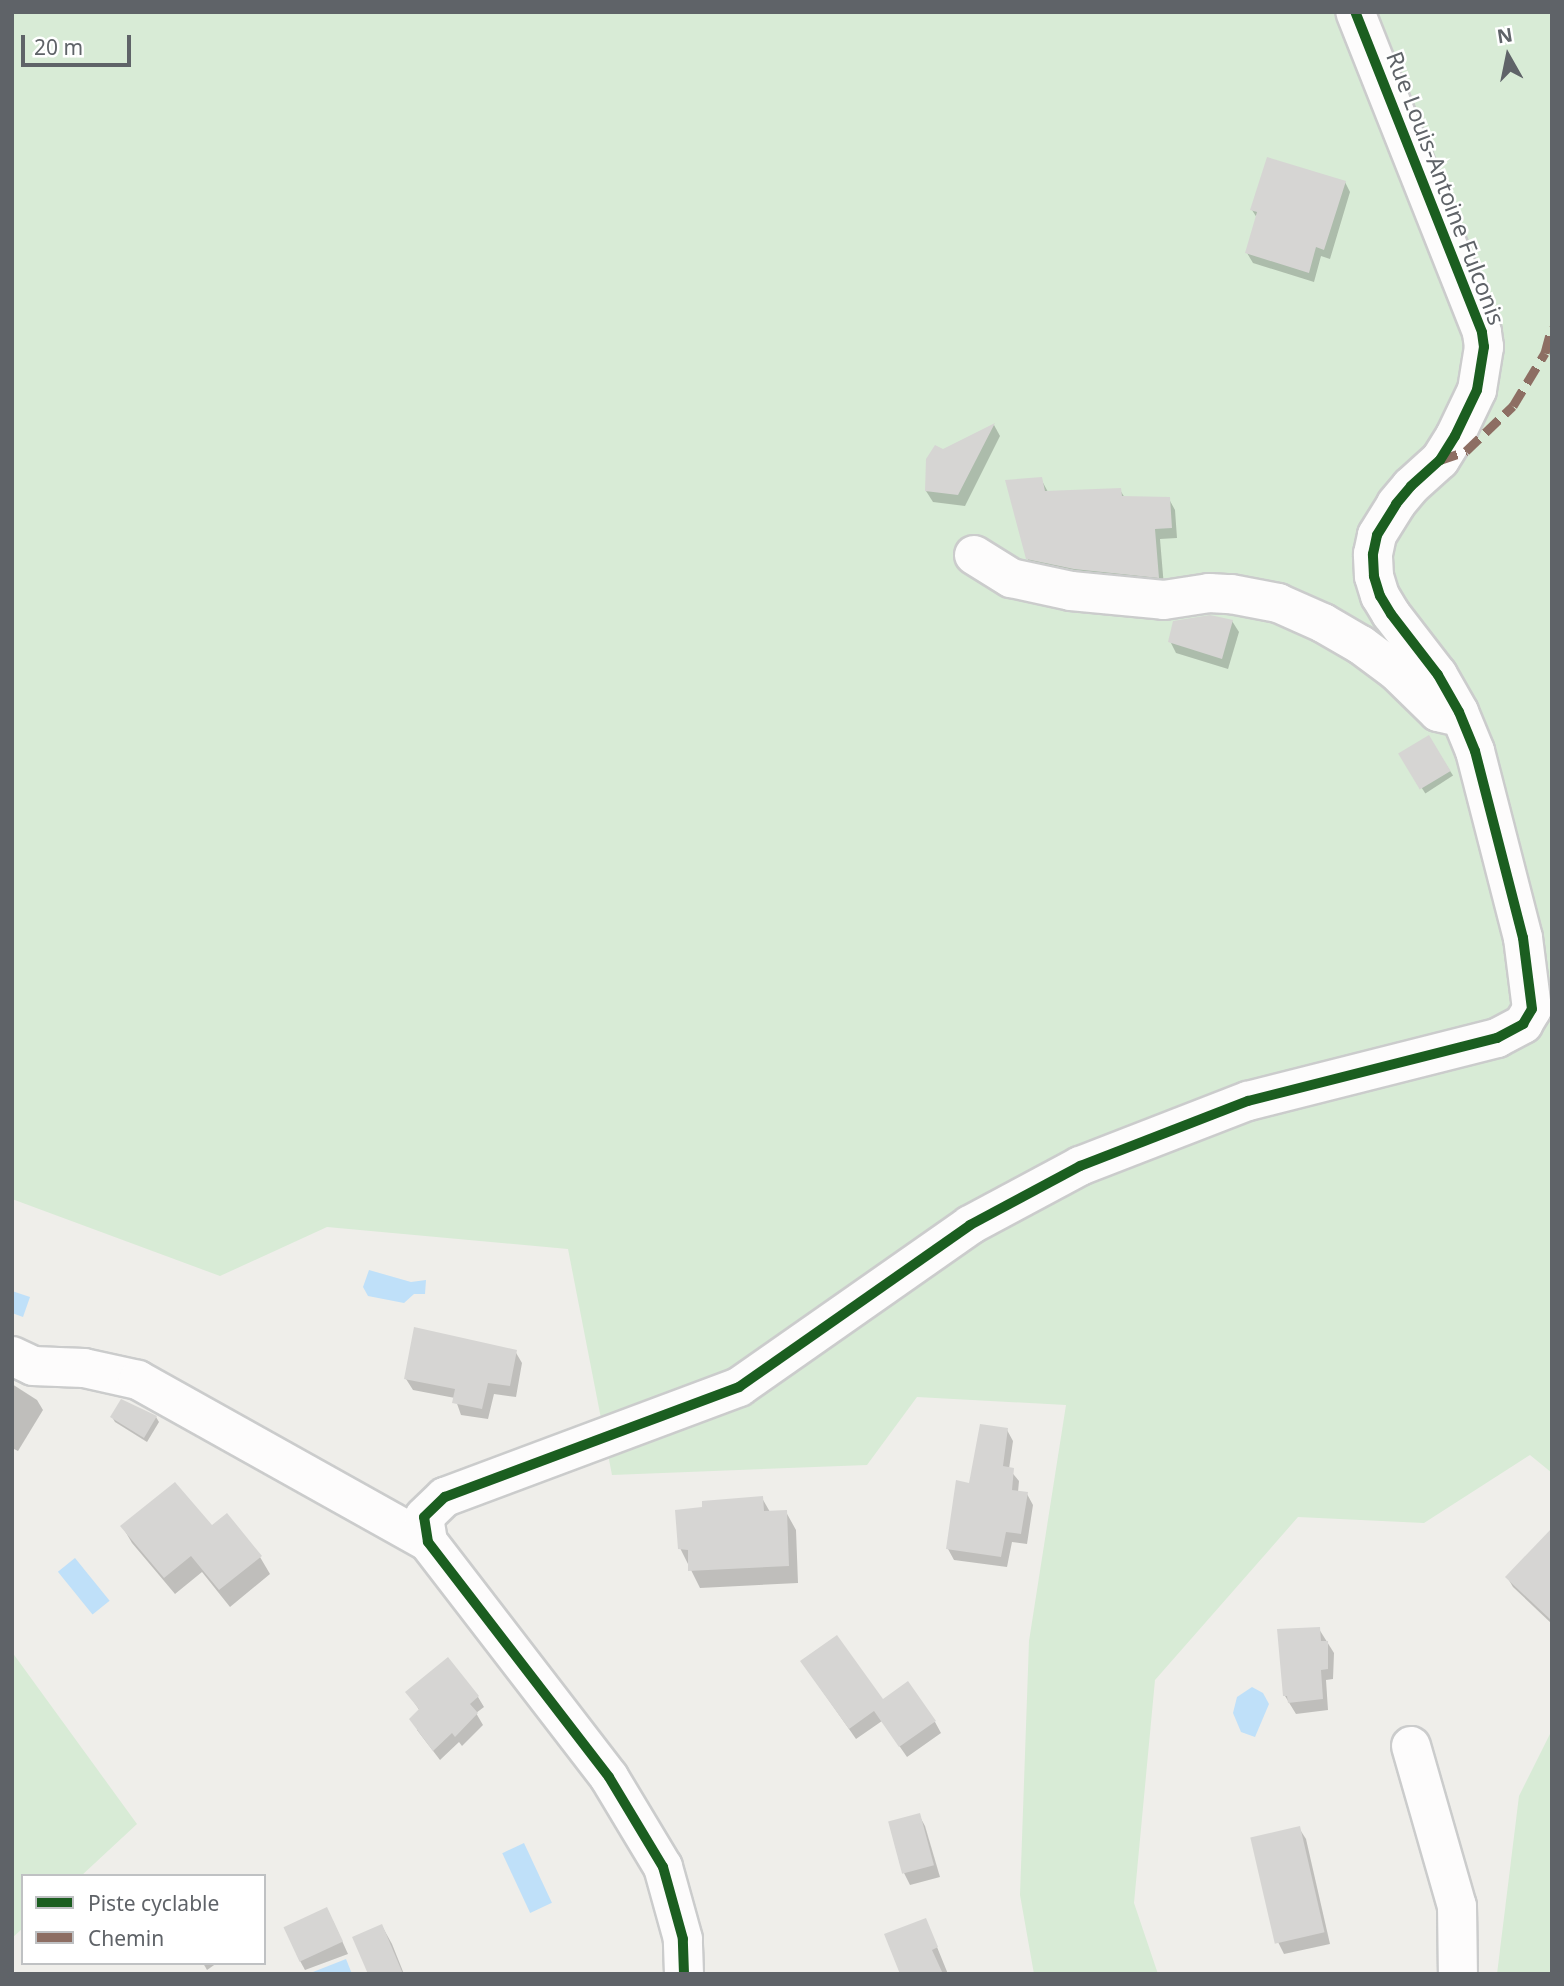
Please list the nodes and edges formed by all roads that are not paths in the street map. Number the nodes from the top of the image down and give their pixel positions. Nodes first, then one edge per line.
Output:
1 (1355, 12) edge
2 (974, 555) dead end
3 (1459, 712) junction
4 (12, 1356) edge
5 (428, 1542) junction
6 (1411, 1746) dead end
7 (684, 1974) edge
8 (1458, 1974) edge

1 - 3 street, Rue Louis-Antoine Fulconis
2 - 3 street
3 - 5 street, Rue Louis-Antoine Fulconis
4 - 5 street
5 - 7 street
6 - 8 street

